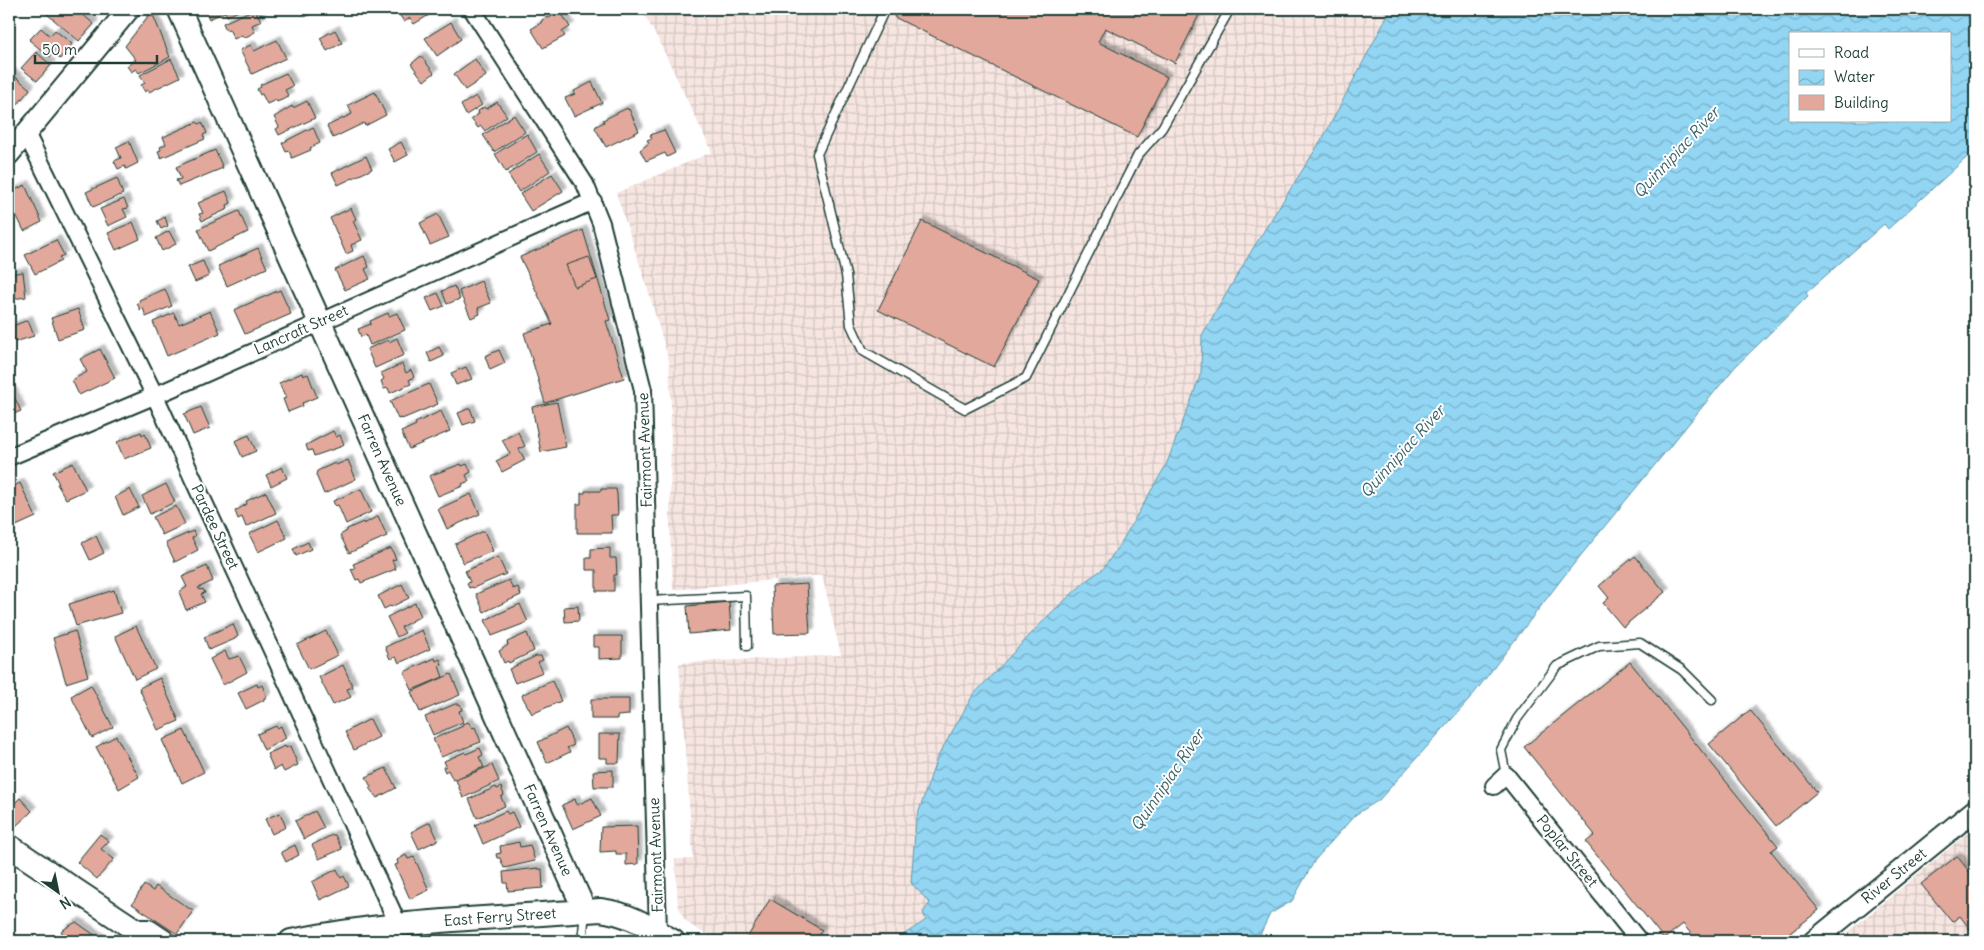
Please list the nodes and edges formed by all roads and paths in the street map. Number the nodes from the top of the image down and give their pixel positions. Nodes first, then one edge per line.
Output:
1 (129, 9) edge
2 (179, 9) edge
3 (472, 9) edge
4 (885, 9) edge
5 (1230, 9) edge
6 (26, 133) junction
7 (9, 154) edge
8 (593, 201) junction
9 (319, 322) junction
10 (155, 396) junction
11 (9, 457) edge
12 (649, 601) junction
13 (747, 646) dead end
14 (1712, 700) dead end
15 (1506, 775) junction
16 (1494, 786) dead end
17 (1975, 810) edge
18 (9, 846) edge
19 (585, 911) junction
20 (398, 924) junction
21 (140, 936) edge
22 (663, 938) edge
23 (164, 941) edge
24 (291, 941) edge
25 (582, 941) edge
26 (1639, 941) edge
27 (1814, 941) edge

1 - 6 street
2 - 9 main road, Farren Avenue
3 - 8 street, Fairmont Avenue
4 - 5 lane
6 - 7 street
6 - 10 street, Pardee Street
8 - 9 street, Lancraft Street
8 - 12 street, Fairmont Avenue
9 - 10 street, Lancraft Street
9 - 19 main road, Farren Avenue
10 - 11 street, Lancraft Street
10 - 20 street, Pardee Street
12 - 13 lane
12 - 22 street, Fairmont Avenue
14 - 15 lane
15 - 16 street
15 - 26 street, Poplar Street
17 - 27 street, River Street
18 - 21 main road
19 - 20 main road, East Ferry Street
19 - 22 main road, East Ferry Street
19 - 25 lane
20 - 24 main road, East Ferry Street
21 - 23 main road

